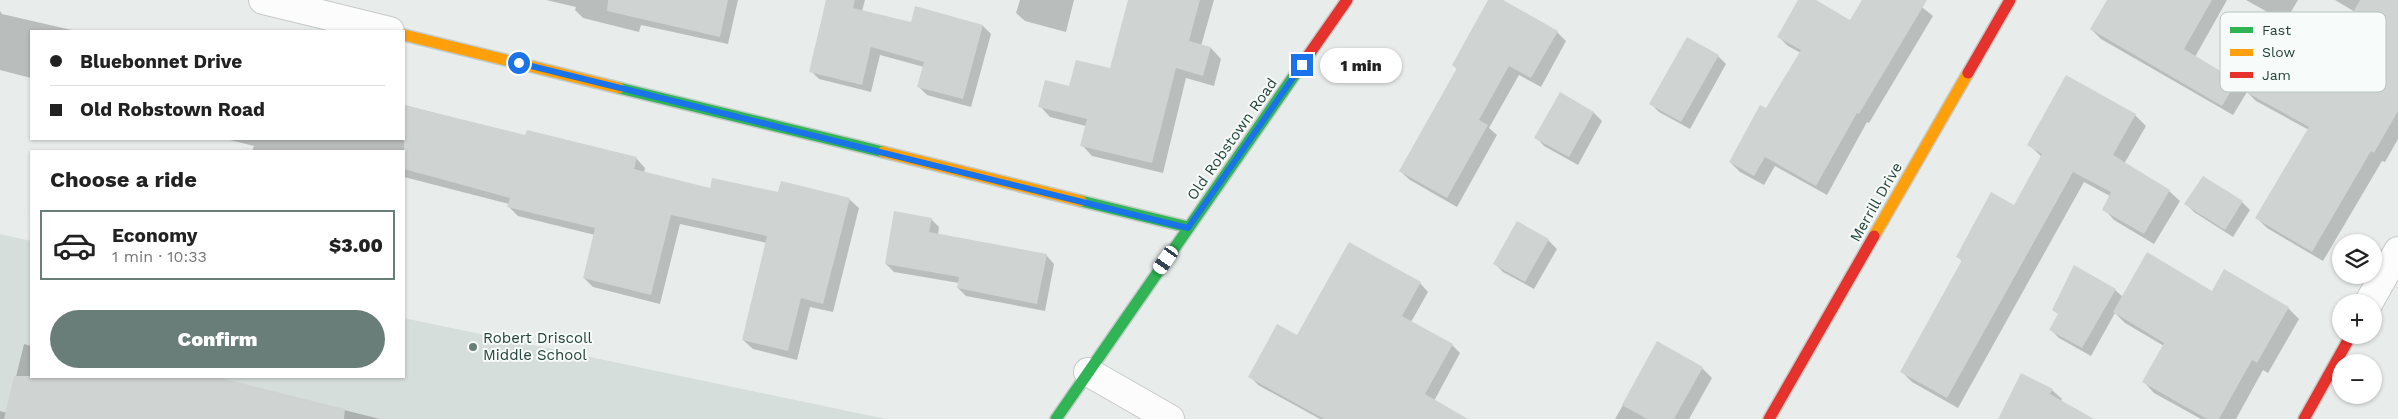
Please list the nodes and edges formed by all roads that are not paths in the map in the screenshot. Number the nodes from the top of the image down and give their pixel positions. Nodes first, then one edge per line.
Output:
1 (263, 0) edge
2 (1347, 0) edge
3 (2010, 0) edge
4 (386, 30) edge
5 (405, 34) edge
6 (1188, 228) junction
7 (2398, 251) edge
8 (2374, 294) edge
9 (2346, 344) edge
10 (1088, 372) junction
11 (1056, 419) edge
12 (1170, 419) edge
13 (1769, 419) edge
14 (2304, 419) edge

1 - 4 street
2 - 6 street, Old Robstown Road
3 - 13 street, Merrill Drive
5 - 6 street
6 - 10 street, Old Robstown Road
7 - 8 street
9 - 14 street
10 - 11 street, Old Robstown Road
10 - 12 street

